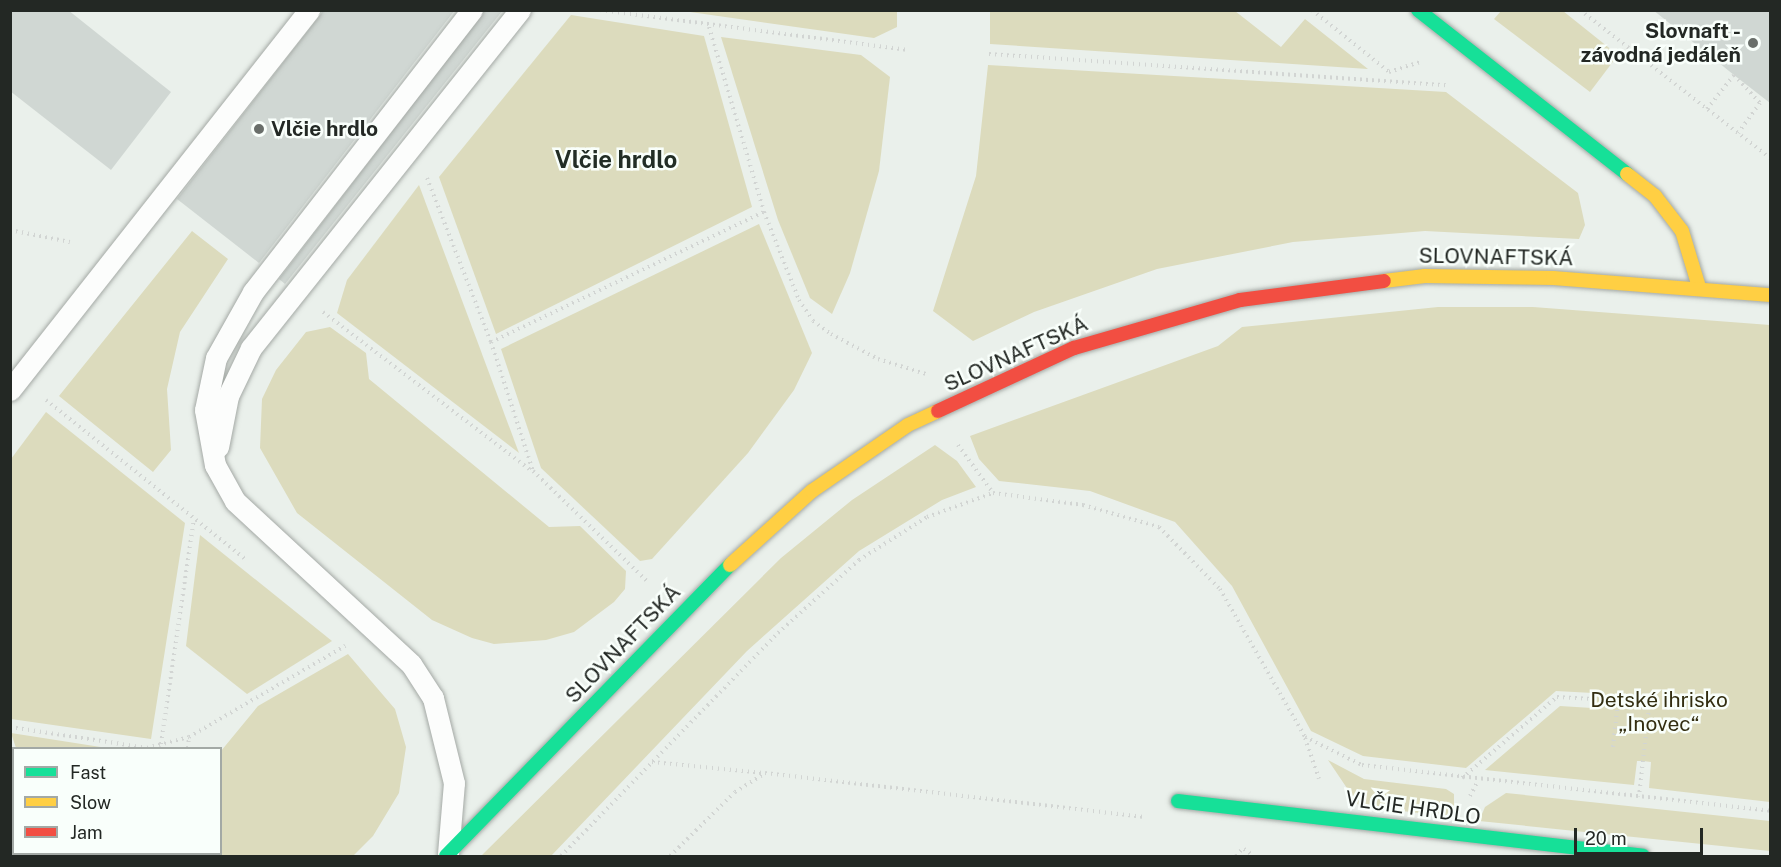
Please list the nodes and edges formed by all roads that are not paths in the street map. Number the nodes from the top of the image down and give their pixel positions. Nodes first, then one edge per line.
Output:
1 (309, 10) edge
2 (472, 10) edge
3 (520, 10) edge
4 (1418, 10) edge
5 (1700, 286) junction
6 (1770, 295) edge
7 (10, 390) edge
8 (215, 465) junction
9 (1178, 801) dead end
10 (447, 856) edge
11 (1643, 856) edge

1 - 7 lane
2 - 8 lane
3 - 8 lane
4 - 5 main road
5 - 6 main road, SLOVNAFTSKÁ
5 - 10 main road, SLOVNAFTSKÁ
8 - 10 lane
9 - 11 main road, VLČIE HRDLO

